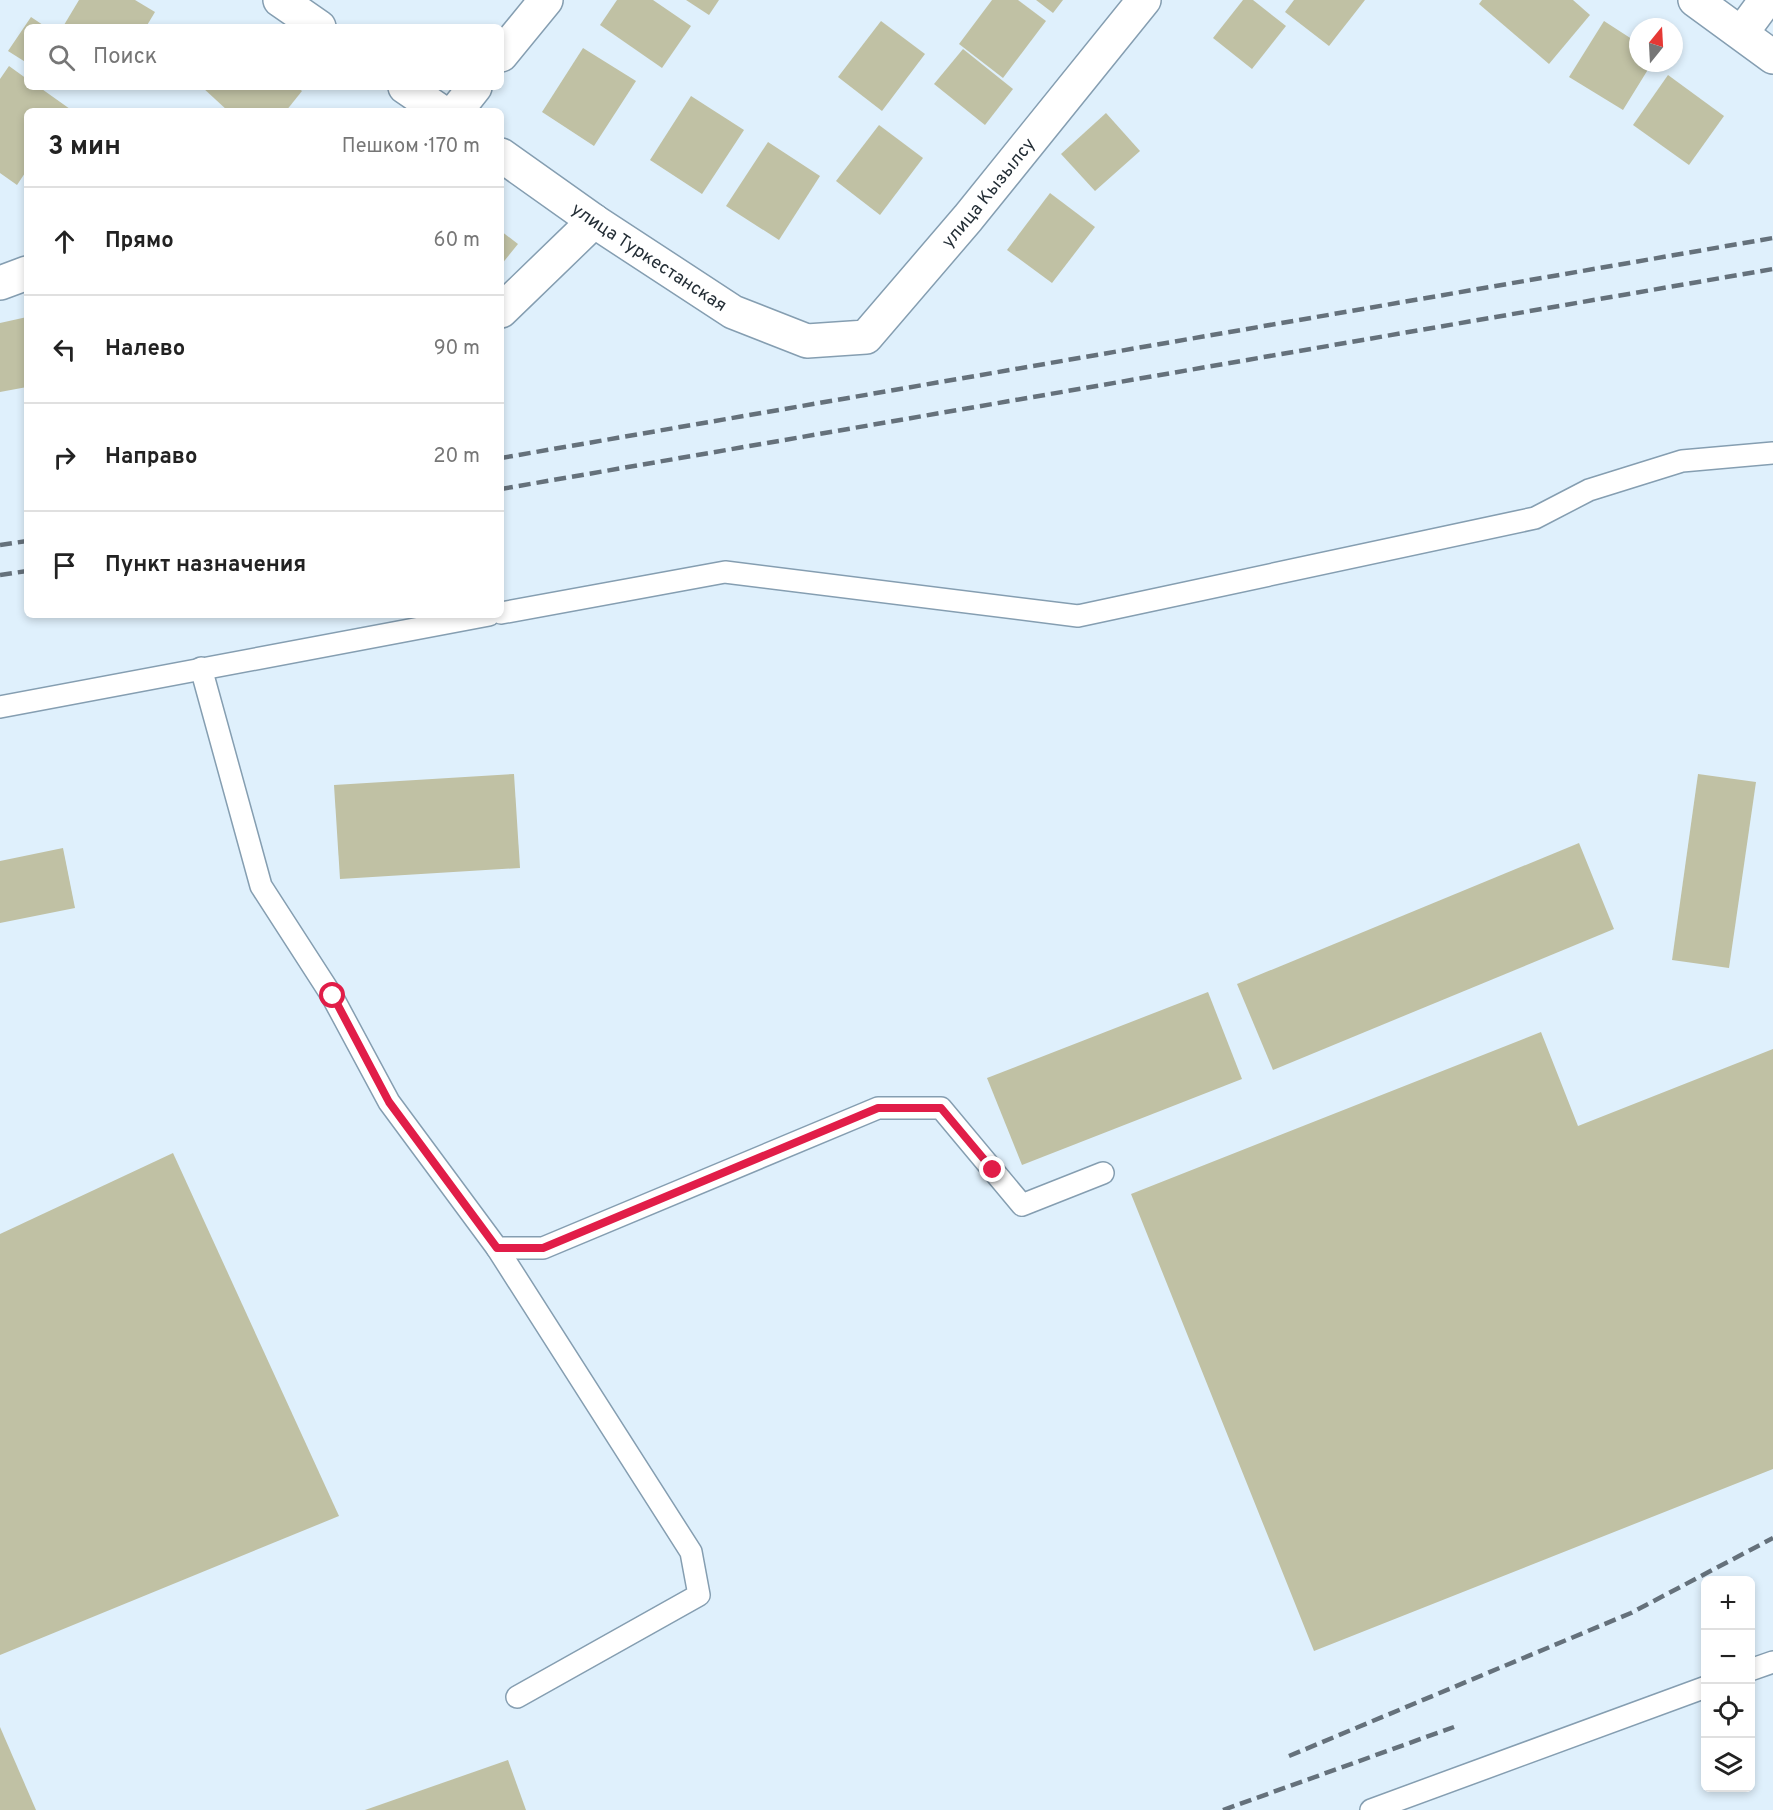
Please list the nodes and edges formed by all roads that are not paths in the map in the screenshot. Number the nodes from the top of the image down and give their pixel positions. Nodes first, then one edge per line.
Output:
1 (280, 0) edge
2 (546, 0) edge
3 (1144, 0) edge
4 (1695, 0) edge
5 (315, 24) edge
6 (504, 51) edge
7 (1773, 57) edge
8 (409, 90) edge
9 (473, 90) edge
10 (436, 108) edge
11 (458, 108) edge
12 (504, 157) edge
13 (594, 221) junction
14 (24, 274) edge
15 (0, 283) edge
16 (504, 309) edge
17 (807, 341) joint
18 (1773, 453) edge
19 (504, 612) edge
20 (473, 618) edge
21 (201, 668) junction
22 (0, 708) edge
23 (1103, 1173) dead end
24 (497, 1248) junction
25 (1773, 1662) edge
26 (1755, 1668) edge
27 (1701, 1689) edge
28 (517, 1697) dead end
29 (1371, 1810) edge

1 - 5 street
2 - 6 street
3 - 17 street, улица Кызылсу
4 - 7 street
8 - 10 street
9 - 11 street
12 - 13 street, улица Туркестанская
13 - 16 street
13 - 17 street, улица Туркестанская
14 - 15 street
18 - 19 lane
20 - 21 lane
21 - 22 lane
21 - 24 lane
23 - 24 lane
24 - 28 lane
25 - 26 lane
27 - 29 lane

